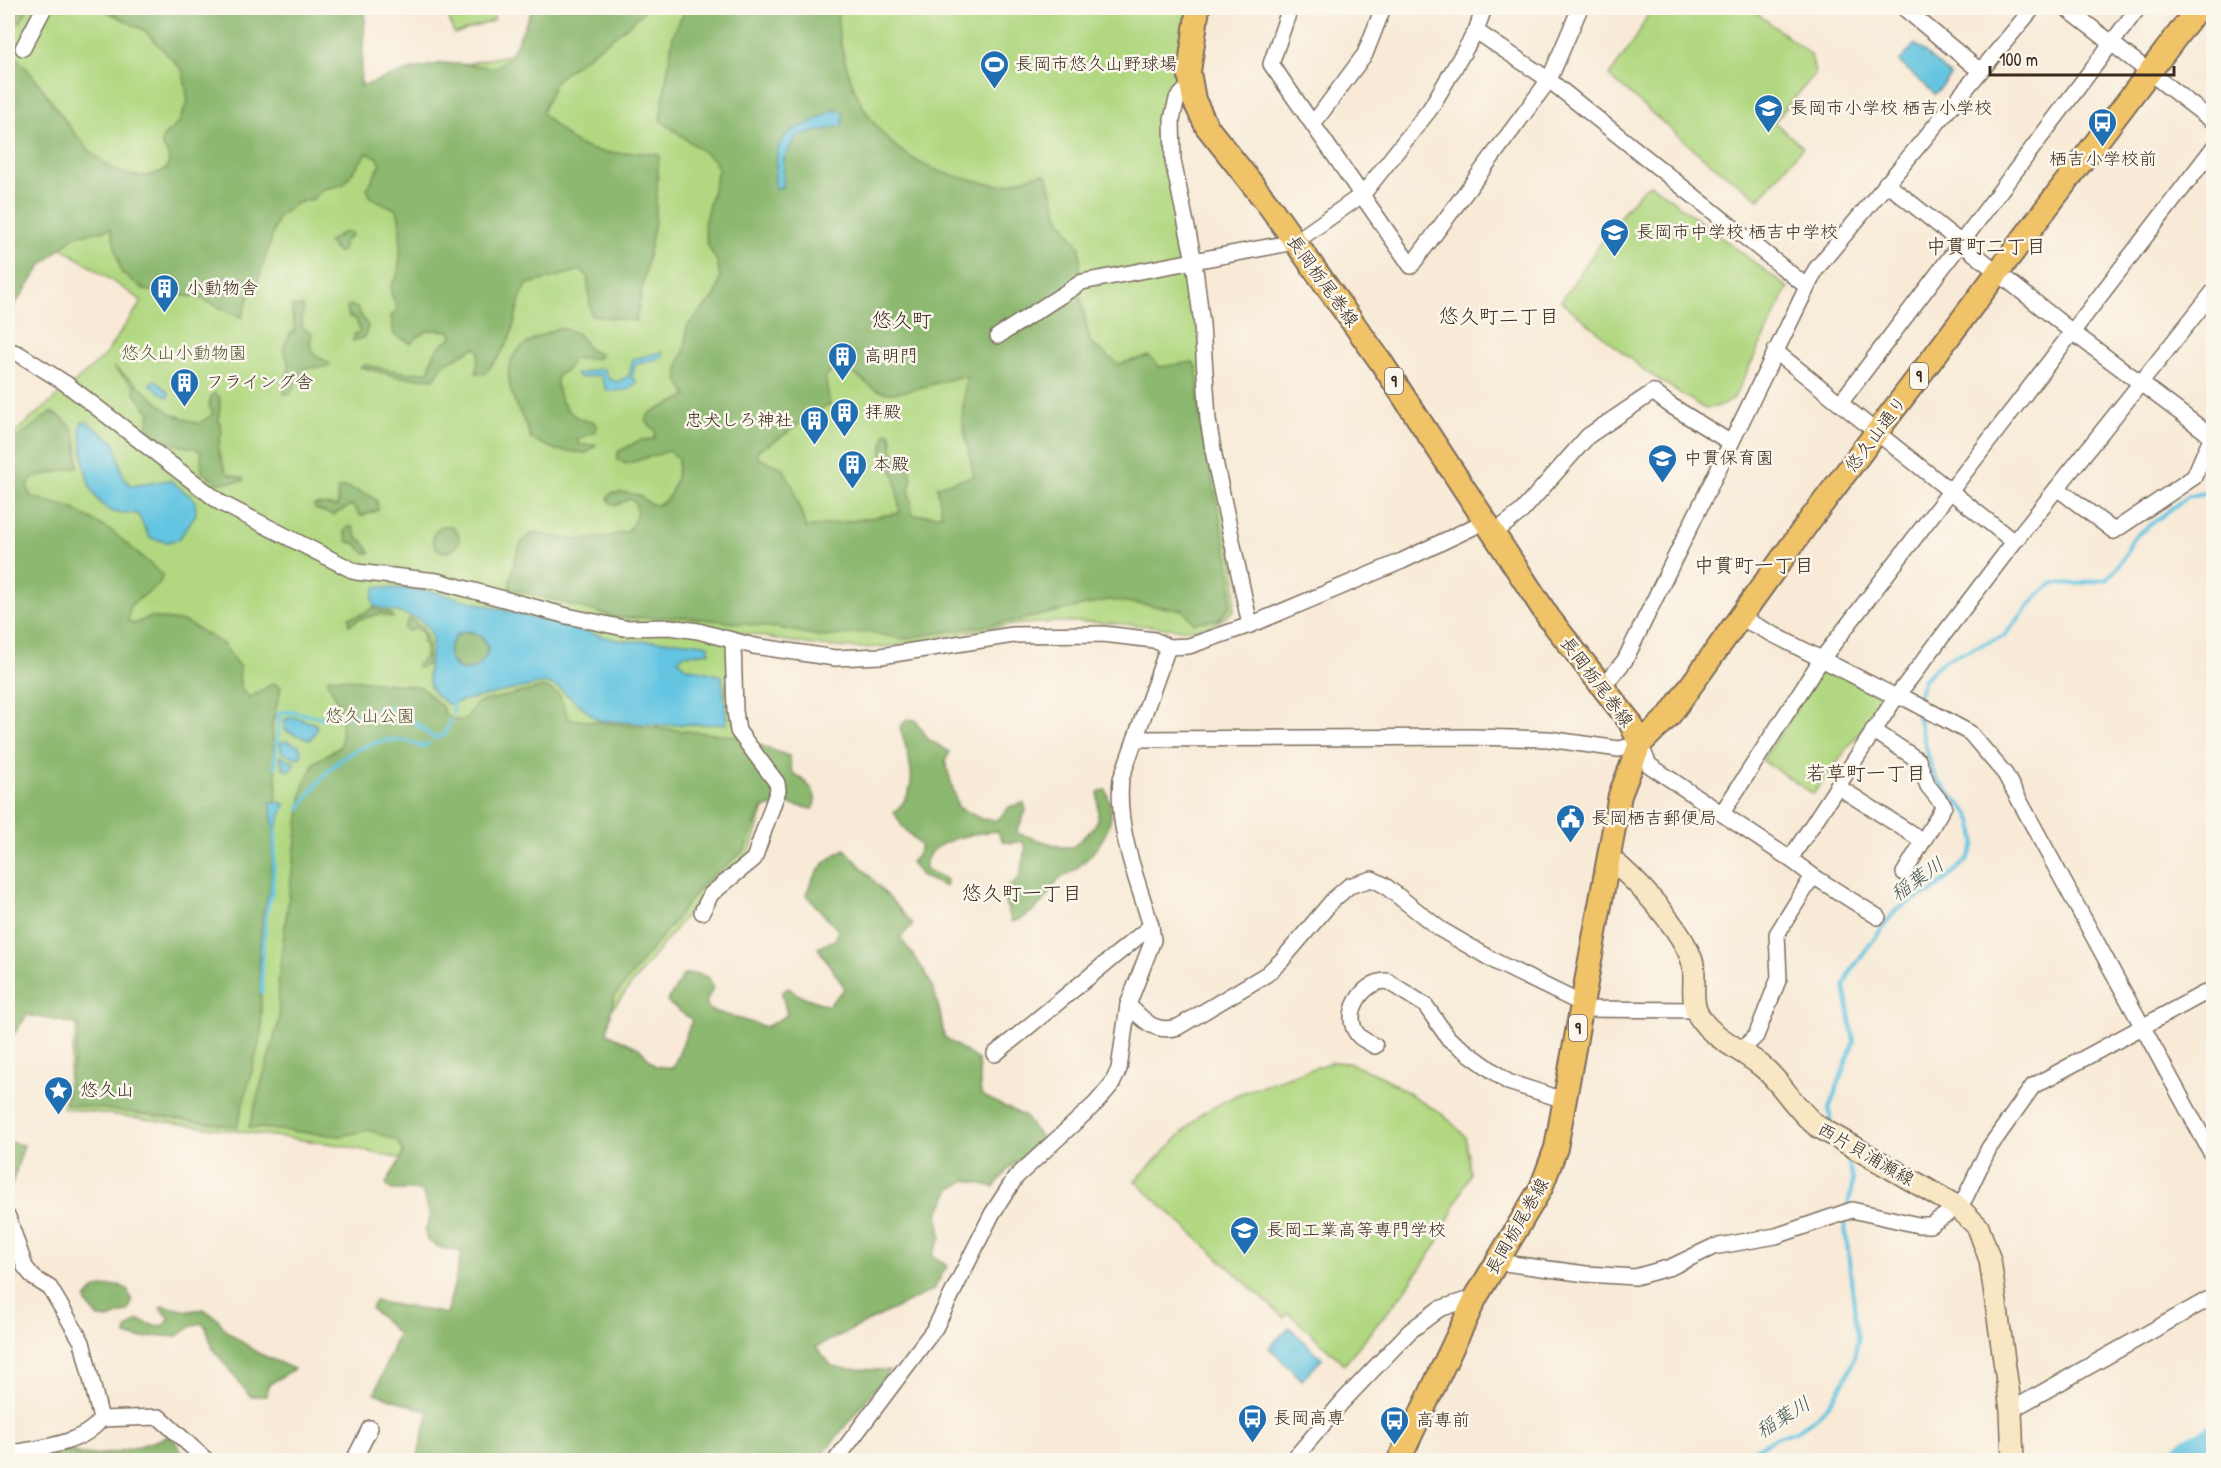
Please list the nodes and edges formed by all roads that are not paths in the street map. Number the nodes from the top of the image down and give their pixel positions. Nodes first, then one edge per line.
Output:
1 (44, 8) edge
2 (1198, 8) edge
3 (1290, 8) edge
4 (1383, 8) edge
5 (1484, 8) edge
6 (1580, 8) edge
7 (1904, 8) edge
8 (2033, 8) edge
9 (2066, 8) edge
10 (2138, 8) edge
11 (2198, 8) edge
12 (1476, 30) junction
13 (2111, 42) junction
14 (22, 48) dead end
15 (1980, 71) junction
16 (2150, 72) junction
17 (1549, 80) junction
18 (1190, 85) junction
19 (2214, 122) edge
20 (1313, 124) junction
21 (2214, 147) edge
22 (1886, 183) junction
23 (1363, 194) junction
24 (1961, 241) junction
25 (1295, 242) junction
26 (1194, 261) junction
27 (1999, 271) junction
28 (1806, 286) junction
29 (2214, 291) edge
30 (2071, 331) junction
31 (998, 336) dead end
32 (8, 337) edge
33 (1775, 351) junction
34 (13, 352) edge
35 (2141, 383) junction
36 (1841, 402) junction
37 (1877, 432) junction
38 (2212, 433) edge
39 (1731, 443) junction
40 (2057, 488) junction
41 (1951, 492) junction
42 (1490, 527) junction
43 (2014, 542) junction
44 (1739, 617) junction
45 (1250, 624) junction
46 (733, 642) junction
47 (1168, 647) junction
48 (1821, 660) junction
49 (1603, 687) junction
50 (1902, 698) junction
51 (1873, 730) junction
52 (1136, 739) junction
53 (1640, 744) junction
54 (1837, 786) junction
55 (1722, 813) junction
56 (1923, 841) junction
57 (1610, 858) junction
58 (1790, 859) junction
59 (1904, 873) dead end
60 (1813, 876) junction
61 (702, 912) dead end
62 (1878, 917) dead end
63 (1151, 927) junction
64 (2214, 988) edge
65 (1128, 1005) junction
66 (1582, 1009) junction
67 (1696, 1010) junction
68 (2141, 1028) junction
69 (1375, 1046) dead end
70 (1740, 1051) junction
71 (995, 1054) dead end
72 (1564, 1100) junction
73 (2214, 1158) edge
74 (1958, 1207) junction
75 (8, 1217) edge
76 (1497, 1262) junction
77 (2214, 1296) edge
78 (1476, 1297) junction
79 (2011, 1410) junction
80 (101, 1419) junction
81 (370, 1428) dead end
82 (8, 1455) edge
83 (206, 1461) edge
84 (354, 1461) edge
85 (836, 1461) edge
86 (1293, 1461) edge
87 (1398, 1461) edge
88 (2013, 1461) edge

1 - 14 street
2 - 18 main road, 長岡栃尾巻線 / 9
3 - 20 street
4 - 20 street
5 - 12 street
6 - 17 street
7 - 15 street
8 - 15 street
9 - 13 street
10 - 13 street
11 - 16 main road, 悠久山通り / 9
12 - 17 street
12 - 23 street
13 - 16 street
13 - 24 street
15 - 22 street
16 - 19 street
16 - 27 main road, 悠久山通り / 9
17 - 23 street
17 - 28 street
18 - 25 main road, 長岡栃尾巻線 / 9
18 - 26 street
20 - 23 street
21 - 30 street
22 - 24 street
22 - 28 street
23 - 25 street
24 - 27 street
24 - 36 street
25 - 26 street
25 - 42 main road, 長岡栃尾巻線 / 9
26 - 31 street
26 - 45 street
27 - 30 street
27 - 37 main road, 悠久山通り / 9
28 - 33 street
29 - 35 street
30 - 35 street
30 - 41 street
32 - 34 street
33 - 36 street
33 - 39 street
34 - 46 street
35 - 38 street
35 - 40 street
36 - 37 street
37 - 41 street
37 - 44 main road, 悠久山通り / 9
38 - 40 street
39 - 42 street
39 - 49 street
40 - 43 street
41 - 43 street
41 - 48 street
42 - 45 street
42 - 49 main road, 長岡栃尾巻線 / 9
43 - 50 street
44 - 48 street
44 - 53 main road, 悠久山通り / 9
45 - 47 street
46 - 47 street
46 - 61 street
47 - 52 street
48 - 50 street
48 - 55 street
49 - 53 main road, 長岡栃尾巻線 / 9
50 - 51 street
50 - 68 street
51 - 54 street
51 - 56 street
52 - 53 street
52 - 63 street
53 - 55 street
53 - 57 main road, 長岡栃尾巻線 / 9
54 - 56 street
54 - 58 street
55 - 58 street
56 - 59 street
57 - 66 main road, 長岡栃尾巻線 / 9
57 - 67 main road
58 - 60 street
60 - 62 street
60 - 70 street
63 - 65 street
63 - 71 street
64 - 68 street
65 - 66 street
65 - 85 street
66 - 67 street
66 - 72 main road, 長岡栃尾巻線 / 9
67 - 70 main road, 西片貝浦瀬線
68 - 73 street
68 - 74 street
69 - 72 street
70 - 74 main road, 西片貝浦瀬線
72 - 76 main road, 長岡栃尾巻線 / 9
74 - 76 street
74 - 79 main road, 西片貝浦瀬線
75 - 80 street
76 - 78 main road, 長岡栃尾巻線 / 9
77 - 79 street
78 - 86 street
78 - 87 main road, 長岡栃尾巻線 / 9
79 - 88 main road, 西片貝浦瀬線
80 - 82 street
80 - 83 street
81 - 84 street

